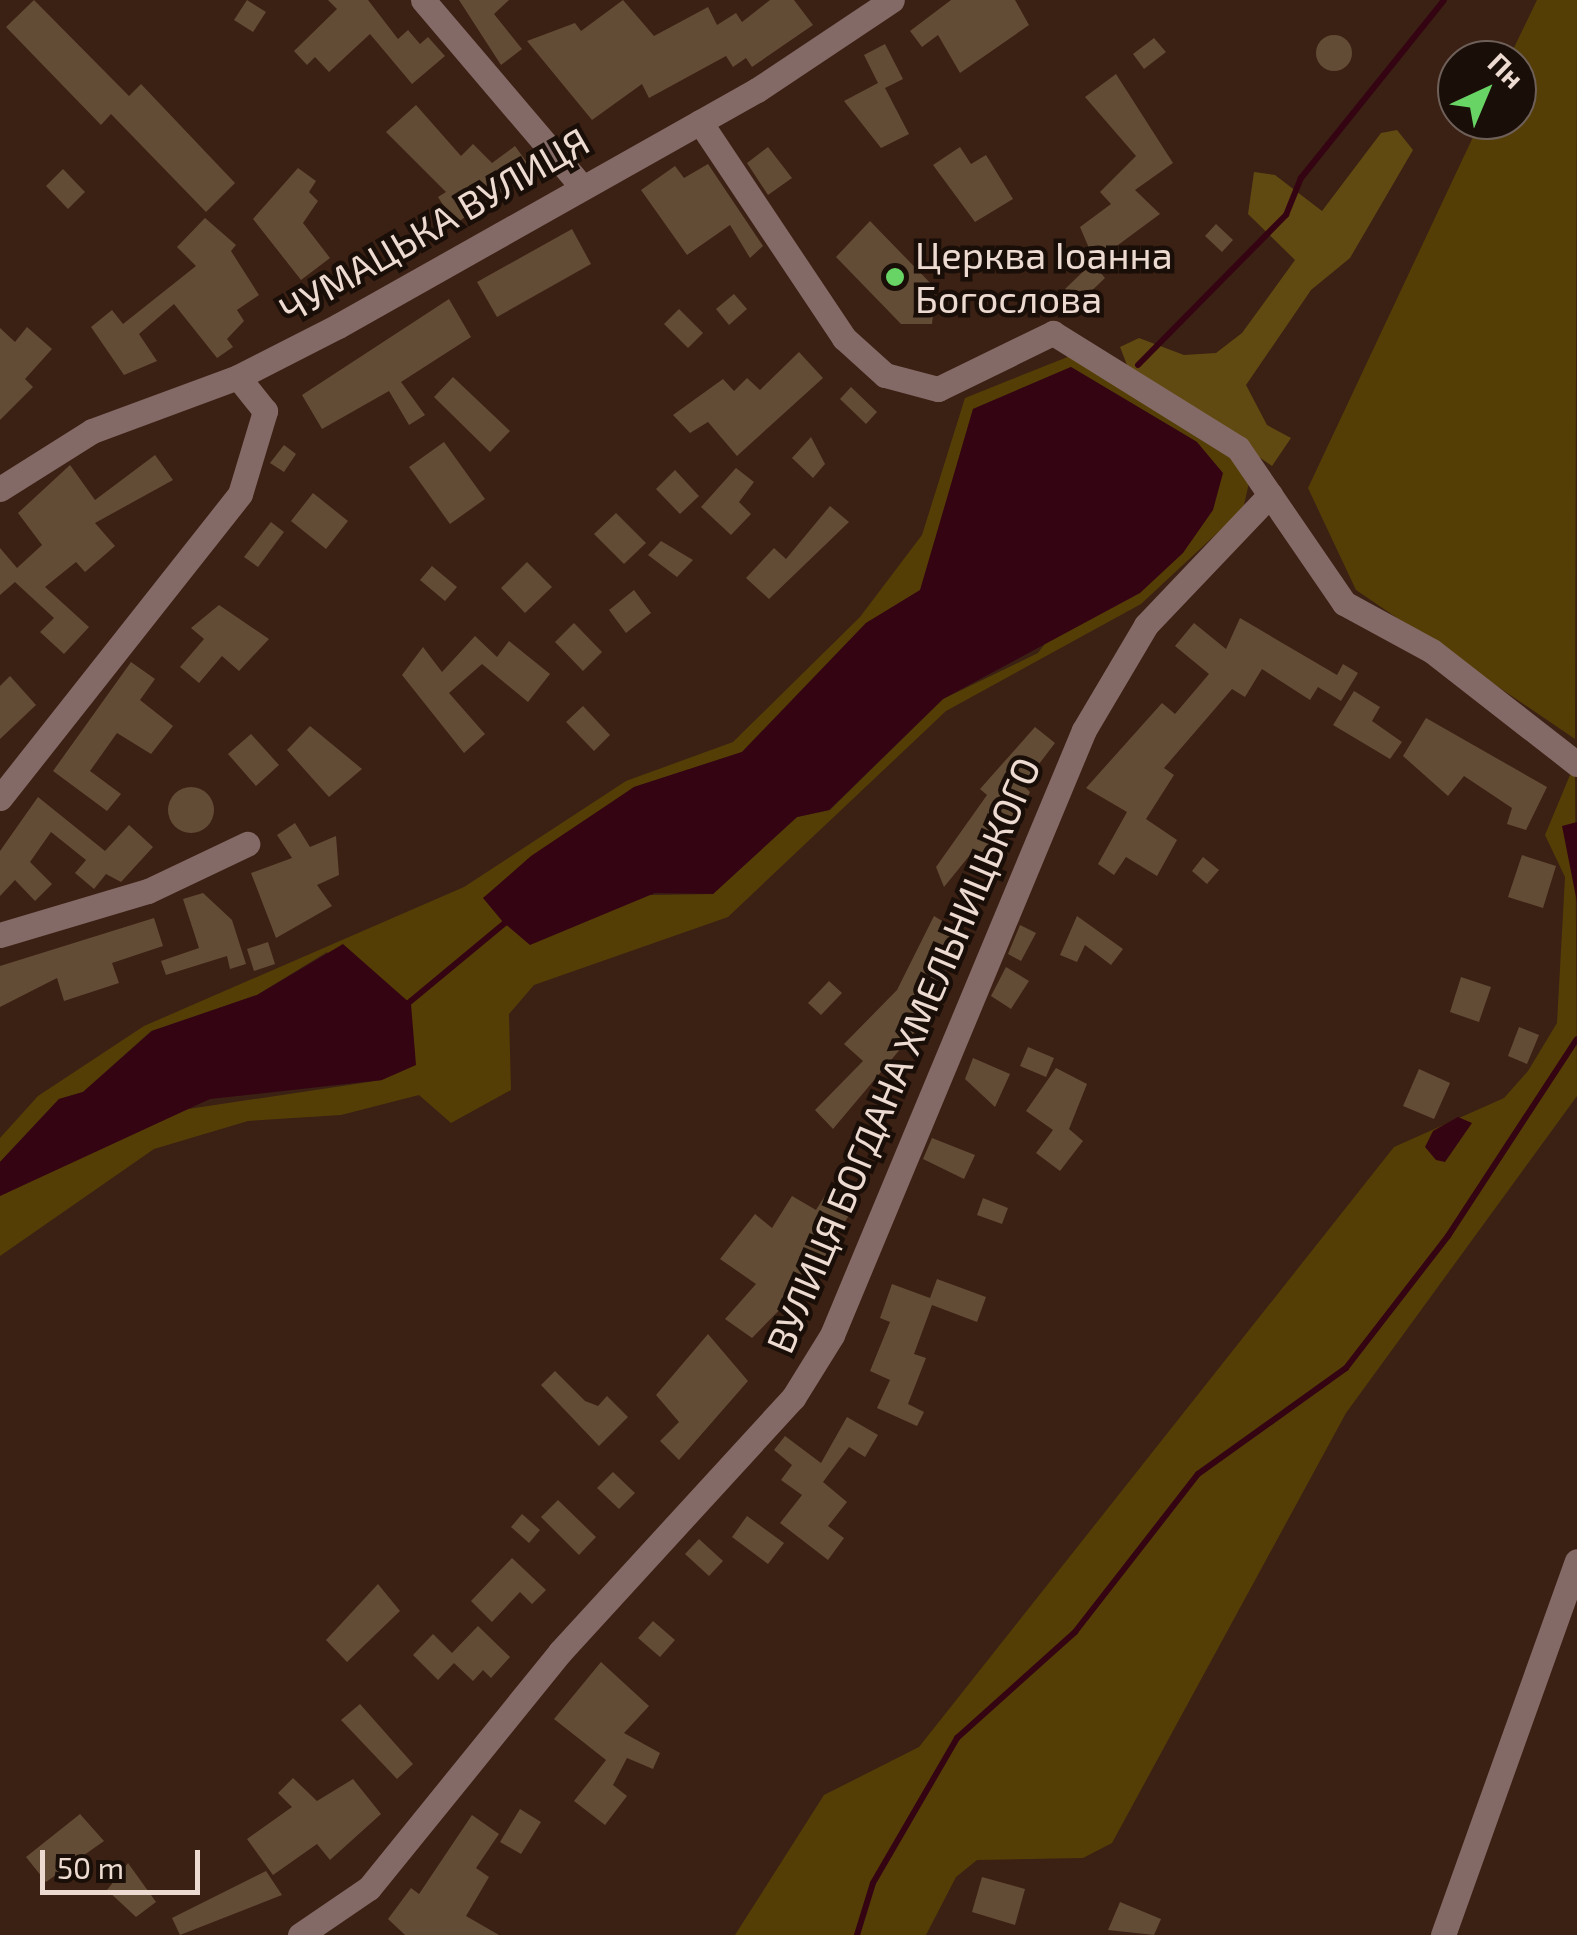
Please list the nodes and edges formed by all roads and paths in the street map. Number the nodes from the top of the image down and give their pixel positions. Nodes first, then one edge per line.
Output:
1 (423, 0) edge
2 (892, 0) edge
3 (700, 122) junction
4 (579, 183) junction
5 (238, 377) junction
6 (0, 489) edge
7 (1270, 494) junction
8 (1577, 764) edge
9 (0, 798) edge
10 (247, 844) dead end
11 (0, 934) edge
12 (1577, 1560) edge
13 (300, 1935) edge
14 (1443, 1935) edge

1 - 4 street
2 - 3 street, ЧУМАЦЬКА ВУЛИЦЯ
3 - 4 street, ЧУМАЦЬКА ВУЛИЦЯ
3 - 7 street
4 - 5 street, ЧУМАЦЬКА ВУЛИЦЯ
5 - 6 street, ЧУМАЦЬКА ВУЛИЦЯ
5 - 9 street
7 - 8 street
7 - 13 street, ВУЛИЦЯ БОГДАНА ХМЕЛЬНИЦЬКОГО
10 - 11 street
12 - 14 street

